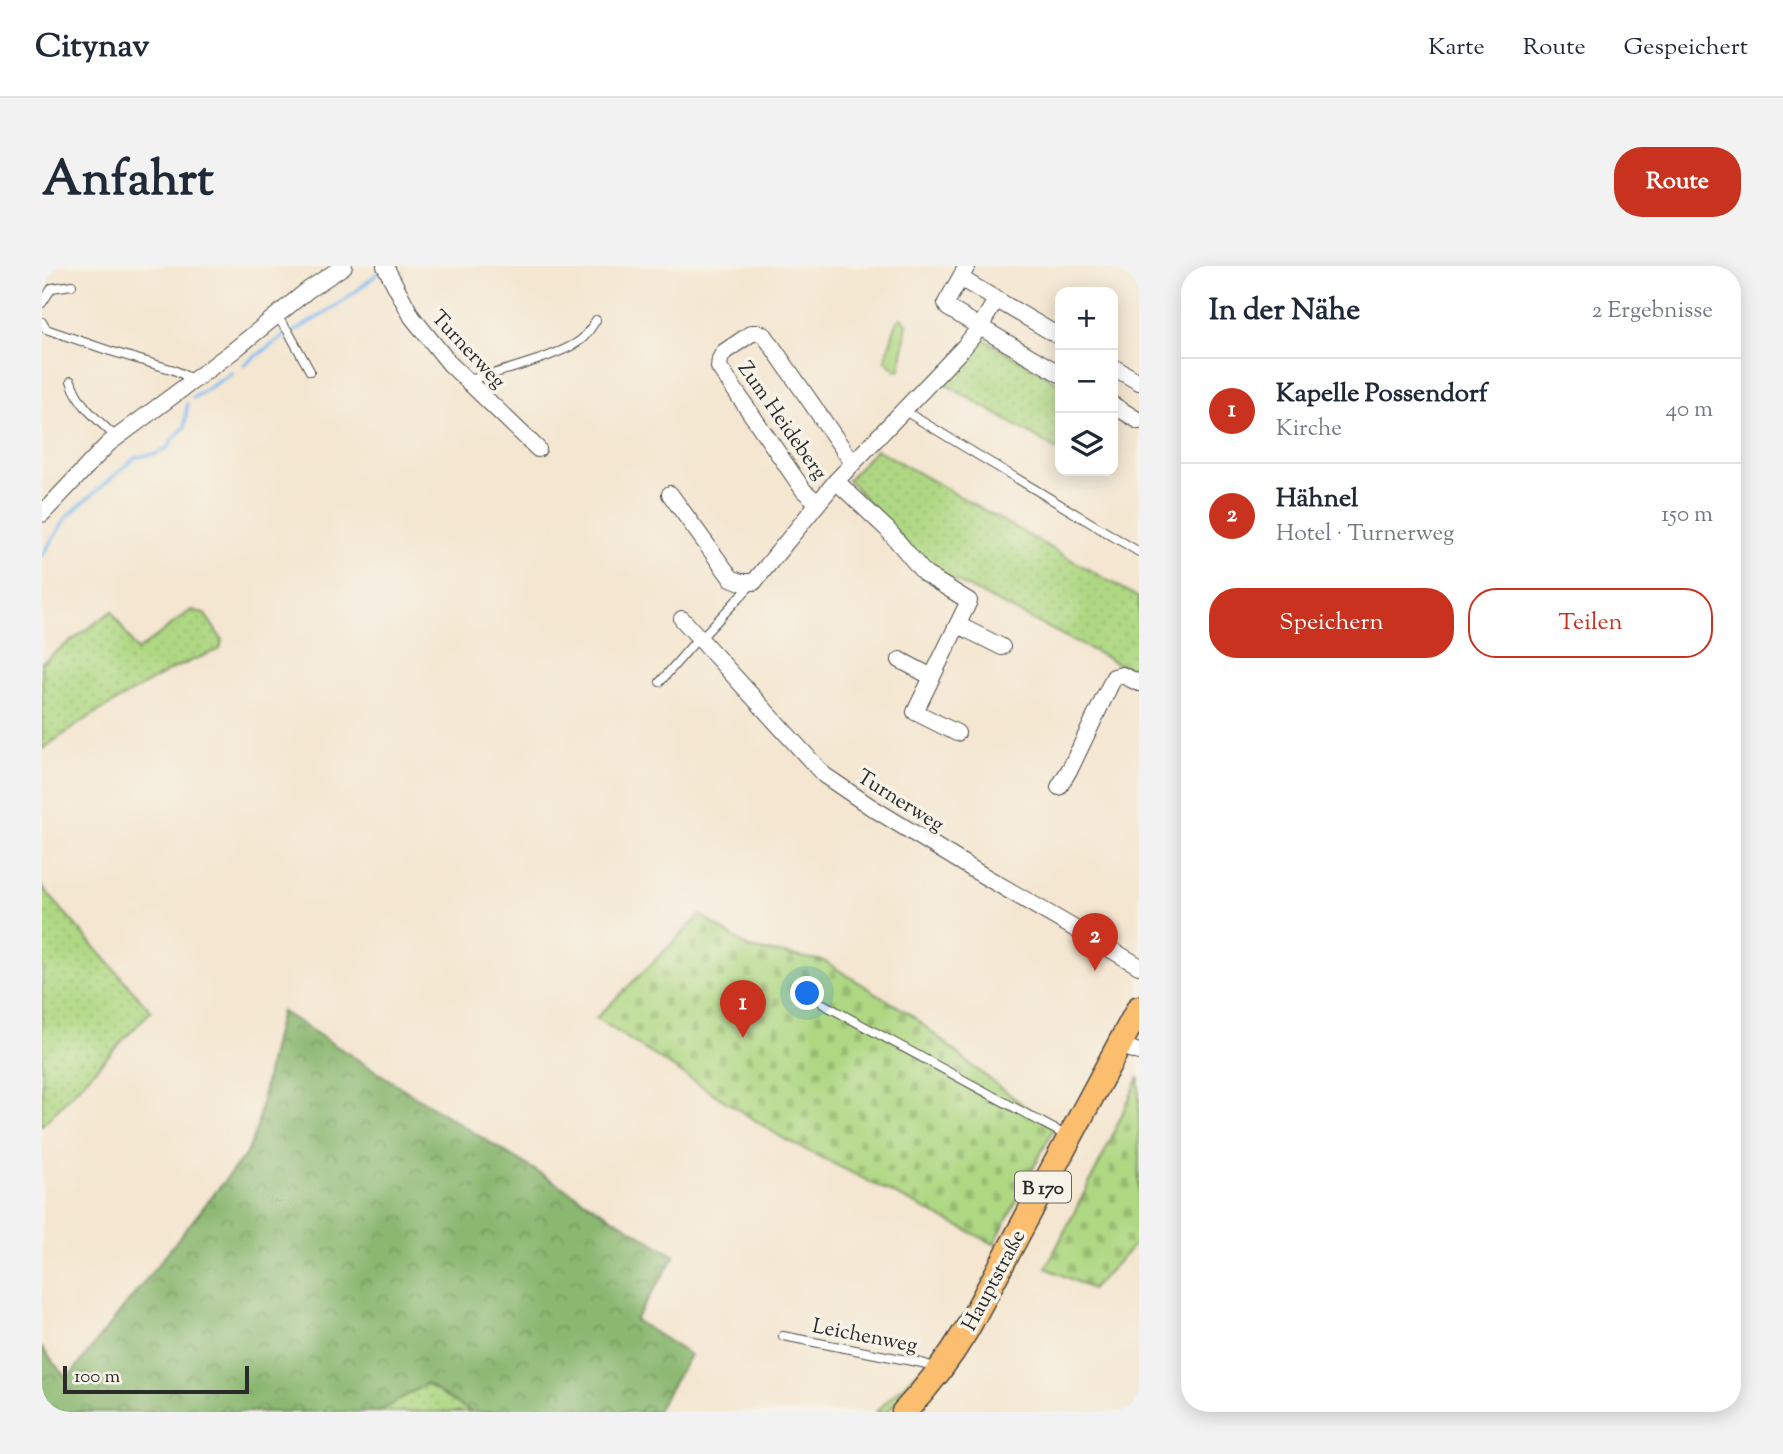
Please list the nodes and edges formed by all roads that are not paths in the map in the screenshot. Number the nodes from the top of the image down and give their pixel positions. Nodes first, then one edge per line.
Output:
1 (344, 266) edge
2 (384, 266) edge
3 (963, 272) edge
4 (72, 285) dead end
5 (996, 300) junction
6 (42, 303) edge
7 (276, 316) junction
8 (596, 320) dead end
9 (42, 322) edge
10 (979, 327) junction
11 (1055, 334) edge
12 (1118, 370) edge
13 (310, 371) dead end
14 (1055, 371) edge
15 (194, 380) junction
16 (467, 380) junction
17 (71, 381) dead end
18 (1139, 382) edge
19 (1118, 408) edge
20 (903, 410) junction
21 (1139, 421) edge
22 (117, 438) junction
23 (538, 449) dead end
24 (852, 462) junction
25 (836, 481) junction
26 (670, 494) dead end
27 (817, 502) junction
28 (42, 514) edge
29 (1139, 552) edge
30 (754, 582) junction
31 (682, 618) dead end
32 (958, 625) junction
33 (700, 637) junction
34 (1002, 647) dead end
35 (900, 660) dead end
36 (932, 677) junction
37 (660, 682) dead end
38 (1139, 683) edge
39 (957, 733) dead end
40 (1059, 787) dead end
41 (1139, 965) edge
42 (823, 1004) dead end
43 (1139, 1008) edge
44 (1129, 1048) edge
45 (1069, 1137) junction
46 (783, 1336) dead end
47 (940, 1369) junction
48 (910, 1405) edge

1 - 7 street
2 - 16 street, Turnerweg
3 - 5 street
3 - 10 street
4 - 6 lane
5 - 10 street, Zum Heideberg
5 - 11 street
7 - 13 lane
7 - 15 street
8 - 16 lane
9 - 15 lane
10 - 14 street
10 - 20 street, Zum Heideberg
12 - 18 street
15 - 22 street
16 - 23 street, Turnerweg
17 - 22 lane
19 - 21 street
20 - 24 street, Zum Heideberg
20 - 29 lane
22 - 28 street
24 - 25 street, Zum Heideberg
24 - 27 street, Zum Heideberg
25 - 27 street, Zum Heideberg
25 - 32 street
26 - 30 street
27 - 30 street, Zum Heideberg
30 - 33 lane
31 - 33 street, Turnerweg
32 - 34 street
32 - 36 street
33 - 37 lane
33 - 41 street, Turnerweg
35 - 36 street
36 - 39 street
38 - 40 street
42 - 45 lane
43 - 44 main road, Hauptstraße / B 170
44 - 45 main road, Hauptstraße / B 170
45 - 47 main road, Hauptstraße / B 170
46 - 47 lane, Leichenweg
47 - 48 main road, Hauptstraße / B 170

